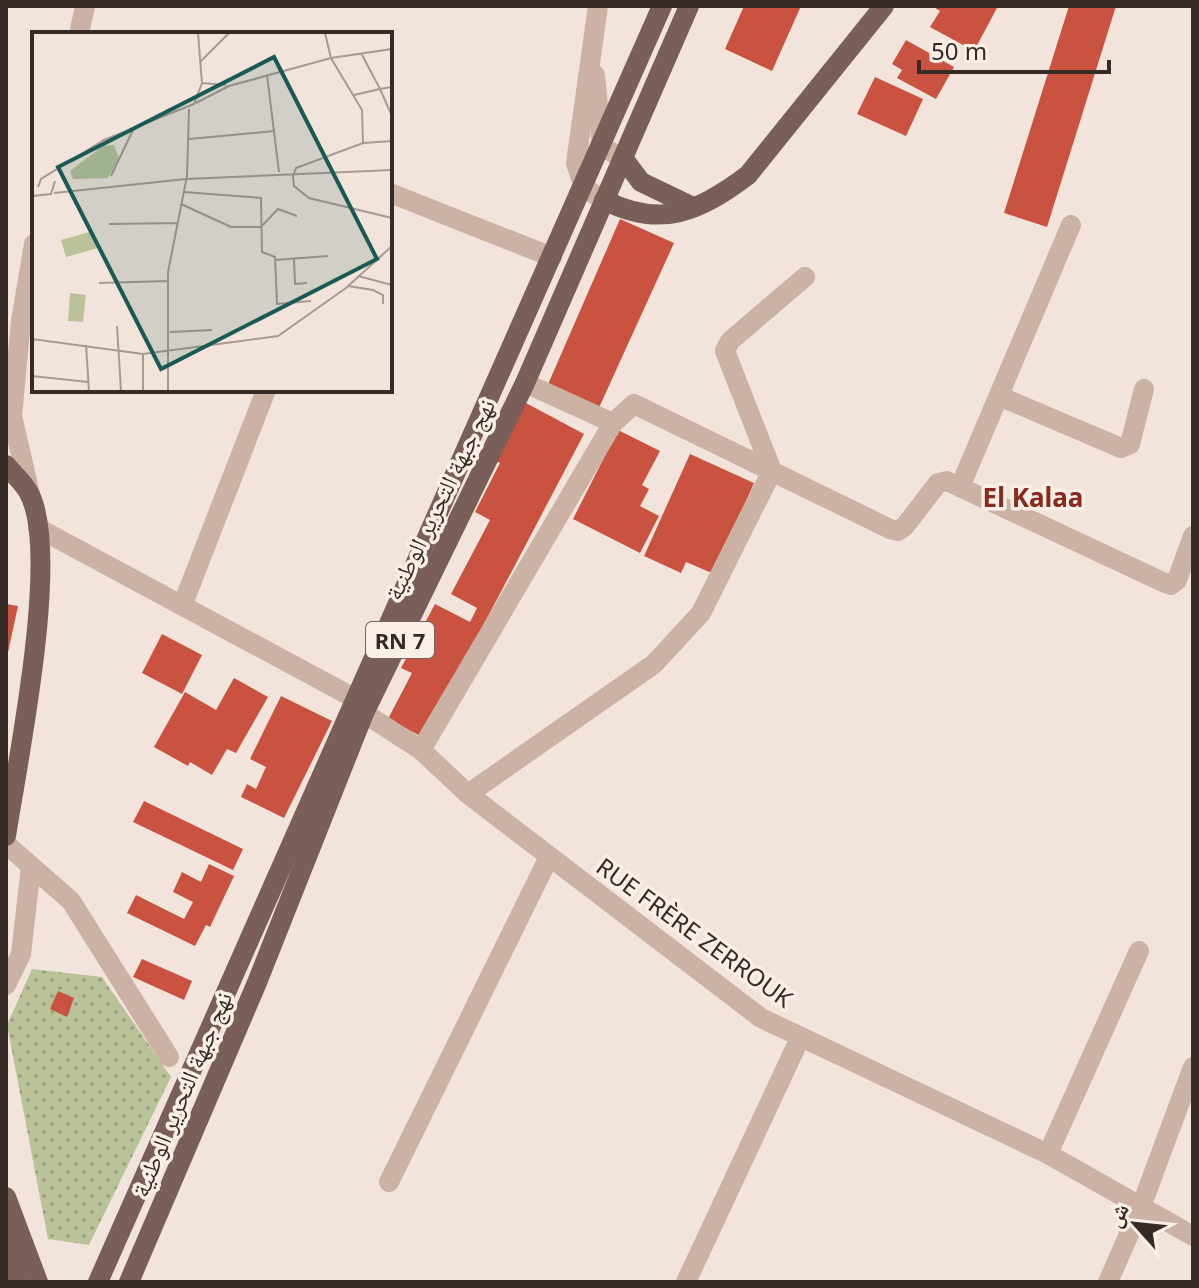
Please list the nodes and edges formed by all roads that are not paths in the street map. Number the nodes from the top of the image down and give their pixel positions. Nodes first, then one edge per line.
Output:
1 (85, 6) edge
2 (598, 6) edge
3 (662, 6) edge
4 (689, 6) edge
5 (884, 6) edge
6 (79, 32) edge
7 (592, 39) junction
8 (602, 147) junction
9 (623, 158) junction
10 (584, 188) junction
11 (392, 194) edge
12 (604, 200) junction
13 (693, 207) junction
14 (1071, 225) dead end
15 (32, 253) edge
16 (552, 257) junction
17 (805, 277) dead end
18 (25, 286) junction
19 (6, 316) edge
20 (525, 383) junction
21 (1144, 389) dead end
22 (265, 392) edge
23 (999, 396) junction
24 (613, 423) junction
25 (6, 465) edge
26 (772, 471) junction
27 (960, 487) junction
28 (30, 494) junction
29 (38, 528) junction
30 (1193, 536) edge
31 (183, 604) junction
32 (359, 706) junction
33 (421, 750) junction
34 (468, 794) junction
35 (6, 836) edge
36 (6, 844) edge
37 (549, 857) junction
38 (31, 866) junction
39 (1139, 951) dead end
40 (6, 985) edge
41 (800, 1038) junction
42 (169, 1057) dead end
43 (1193, 1067) edge
44 (1048, 1154) junction
45 (389, 1182) dead end
46 (6, 1197) edge
47 (1141, 1207) junction
48 (6, 1222) edge
49 (1193, 1236) edge
50 (17, 1282) edge
51 (38, 1282) edge
52 (98, 1282) edge
53 (129, 1282) edge
54 (686, 1282) edge
55 (1108, 1282) edge

1 - 6 street
2 - 7 street
3 - 8 main road, RN 7
4 - 9 main road, نهج جبهة التحرير الوطنية / RN 7
5 - 13 main road
7 - 8 street
7 - 10 street
8 - 9 street
8 - 10 main road, نهج جبهة التحرير الوطنية / RN 7
9 - 12 main road, نهج جبهة التحرير الوطنية / RN 7
9 - 13 main road
10 - 12 street
10 - 16 main road, نهج جبهة التحرير الوطنية / RN 7
11 - 16 street
12 - 13 main road
12 - 20 main road, نهج جبهة التحرير الوطنية / RN 7
14 - 23 street
15 - 18 street
16 - 32 main road, نهج جبهة التحرير الوطنية / RN 7
17 - 26 street
18 - 19 street
18 - 28 street
20 - 24 street
20 - 32 main road, نهج جبهة التحرير الوطنية / RN 7
21 - 23 street
22 - 31 street
23 - 27 street
24 - 26 street
24 - 33 street
25 - 28 main road
26 - 27 street
26 - 34 street
27 - 30 street
28 - 29 main road
29 - 31 street, RUE FRÈRE ZERROUK
29 - 35 main road
31 - 32 street, RUE FRÈRE ZERROUK
32 - 33 street, RUE FRÈRE ZERROUK
32 - 52 main road, نهج جبهة التحرير الوطنية / RN 7
32 - 53 main road, نهج جبهة التحرير الوطنية / RN 7
33 - 34 street, RUE FRÈRE ZERROUK
34 - 37 street, RUE FRÈRE ZERROUK
36 - 38 street
37 - 41 street, RUE FRÈRE ZERROUK
37 - 45 street
38 - 40 street
38 - 42 street
39 - 44 street
41 - 44 street, RUE FRÈRE ZERROUK
41 - 54 street
43 - 47 street
44 - 47 street, RUE FRÈRE ZERROUK
46 - 51 main road
47 - 49 street, RUE FRÈRE ZERROUK
47 - 55 street
48 - 50 main road

